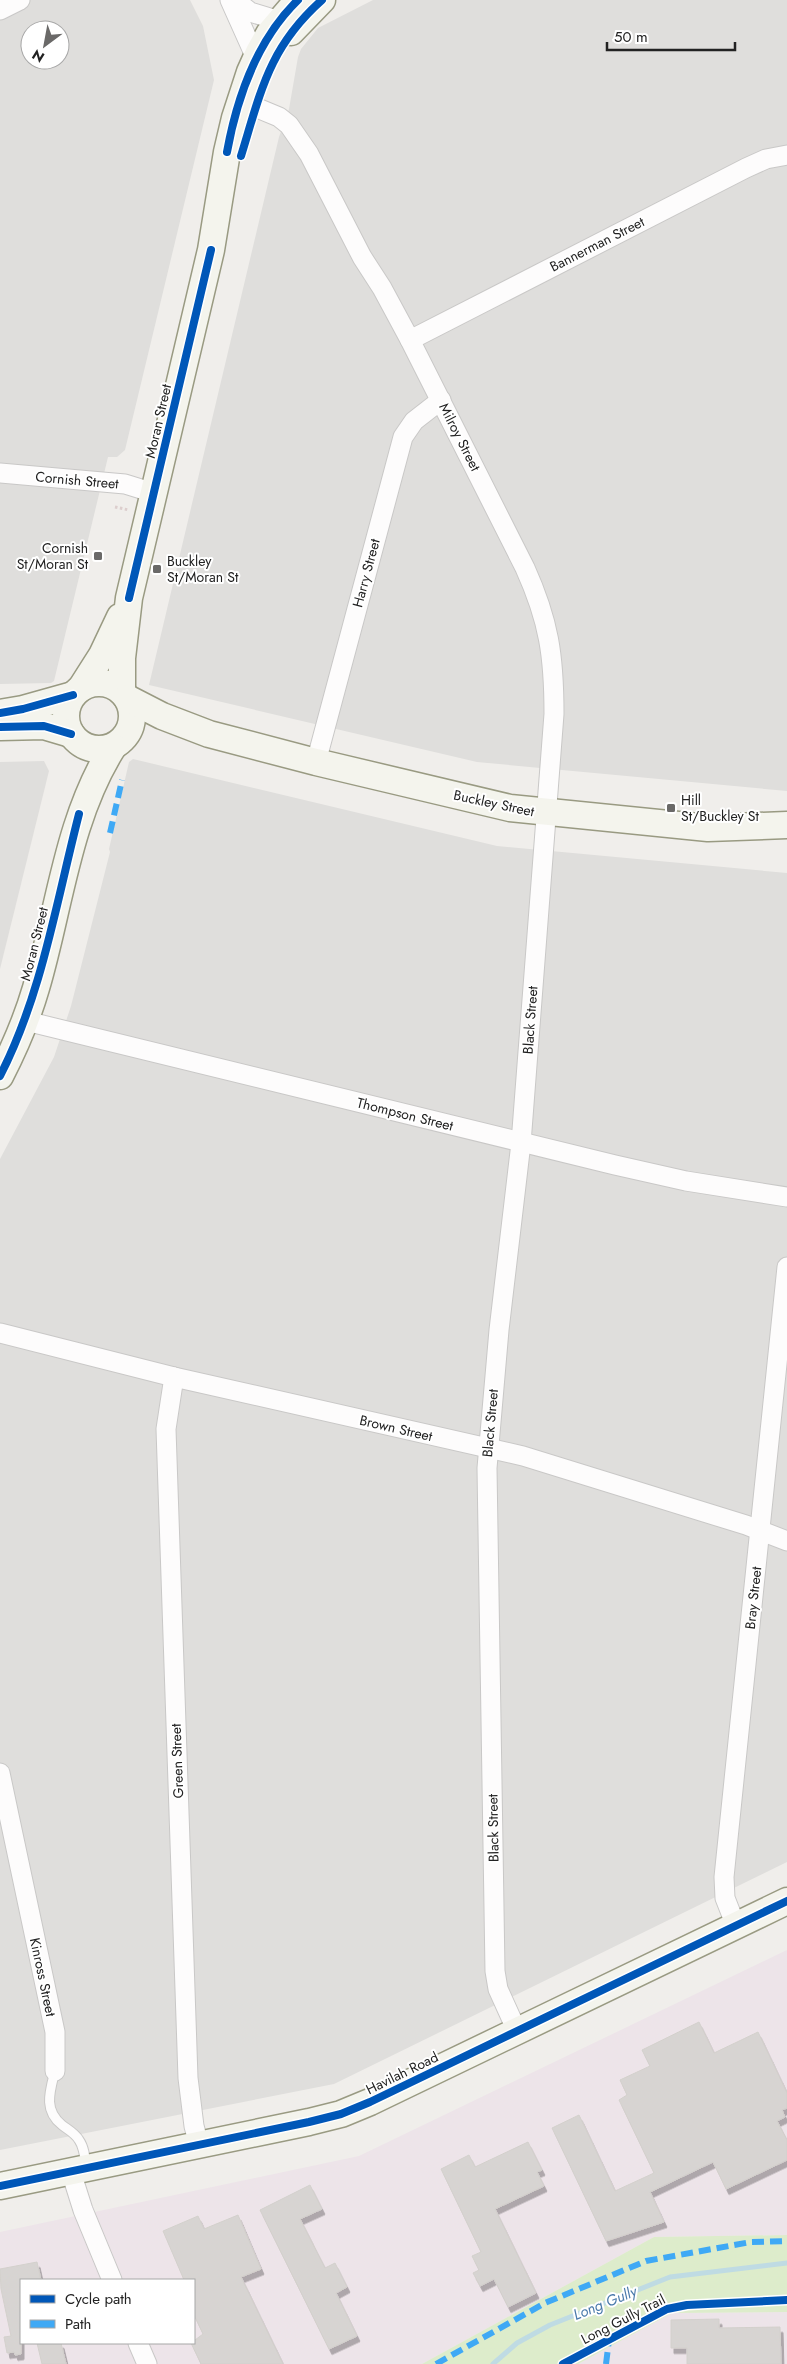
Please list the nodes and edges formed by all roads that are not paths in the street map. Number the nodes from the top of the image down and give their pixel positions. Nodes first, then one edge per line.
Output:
1 (20, 0) edge
2 (230, 0) edge
3 (235, 0) edge
4 (298, 0) edge
5 (322, 0) edge
6 (0, 10) edge
7 (277, 33) junction
8 (256, 58) junction
9 (255, 107) junction
10 (787, 155) edge
11 (211, 250) junction
12 (410, 340) junction
13 (441, 400) junction
14 (0, 473) edge
15 (154, 493) junction
16 (129, 598) junction
17 (77, 692) junction
18 (124, 695) junction
19 (0, 713) edge
20 (0, 727) edge
21 (208, 734) junction
22 (75, 738) junction
23 (120, 741) junction
24 (316, 762) junction
25 (546, 813) junction
26 (79, 814) junction
27 (787, 825) edge
28 (26, 1021) junction
29 (0, 1076) edge
30 (521, 1143) junction
31 (787, 1197) edge
32 (787, 1268) edge
33 (0, 1333) edge
34 (174, 1377) junction
35 (488, 1448) junction
36 (760, 1530) junction
37 (787, 1540) edge
38 (0, 1773) edge
39 (787, 1901) edge
40 (736, 1926) junction
41 (517, 2031) junction
42 (55, 2071) joint
43 (199, 2146) junction
44 (79, 2170) junction
45 (0, 2186) edge
46 (112, 2279) edge
47 (138, 2344) edge
48 (147, 2364) edge

1 - 6 street
2 - 8 street
3 - 7 street
4 - 7 street
5 - 7 street
7 - 8 street, Moran Street
7 - 9 street, Moran Street
8 - 11 street, Moran Street
9 - 11 street, Moran Street
9 - 12 street, Milroy Street
10 - 12 street, Bannerman Street
11 - 15 street, Moran Street
12 - 13 street, Milroy Street
13 - 24 street, Harry Street
13 - 25 street, Milroy Street
14 - 15 street, Cornish Street
15 - 16 street, Moran Street
16 - 17 street, Moran Street
16 - 18 street, Moran Street
17 - 18 street
17 - 19 street
17 - 22 street
18 - 21 street, Buckley Street
18 - 23 street
20 - 22 street
21 - 23 street, Buckley Street
21 - 24 street, Buckley Street
22 - 23 street
22 - 26 street, Moran Street
23 - 26 street, Moran Street
24 - 25 street, Buckley Street
25 - 27 street, Buckley Street
25 - 30 street, Black Street
26 - 28 street, Moran Street
28 - 29 street, Moran Street
28 - 30 street, Thompson Street
30 - 31 street, Thompson Street
30 - 35 street, Black Street
32 - 36 street, Bray Street
33 - 34 street, Brown Street
34 - 35 street, Brown Street
34 - 43 street, Green Street
35 - 36 street, Brown Street
35 - 41 street, Black Street
36 - 37 street, Brown Street
36 - 40 street, Bray Street
38 - 42 street, Kinross Street
39 - 40 street, Havilah Road
40 - 41 street, Havilah Road
41 - 43 street, Havilah Road
42 - 44 lane, Kinross Street
43 - 44 street, Havilah Road
44 - 45 street, Havilah Road
44 - 46 street, Kinross Street
47 - 48 street

